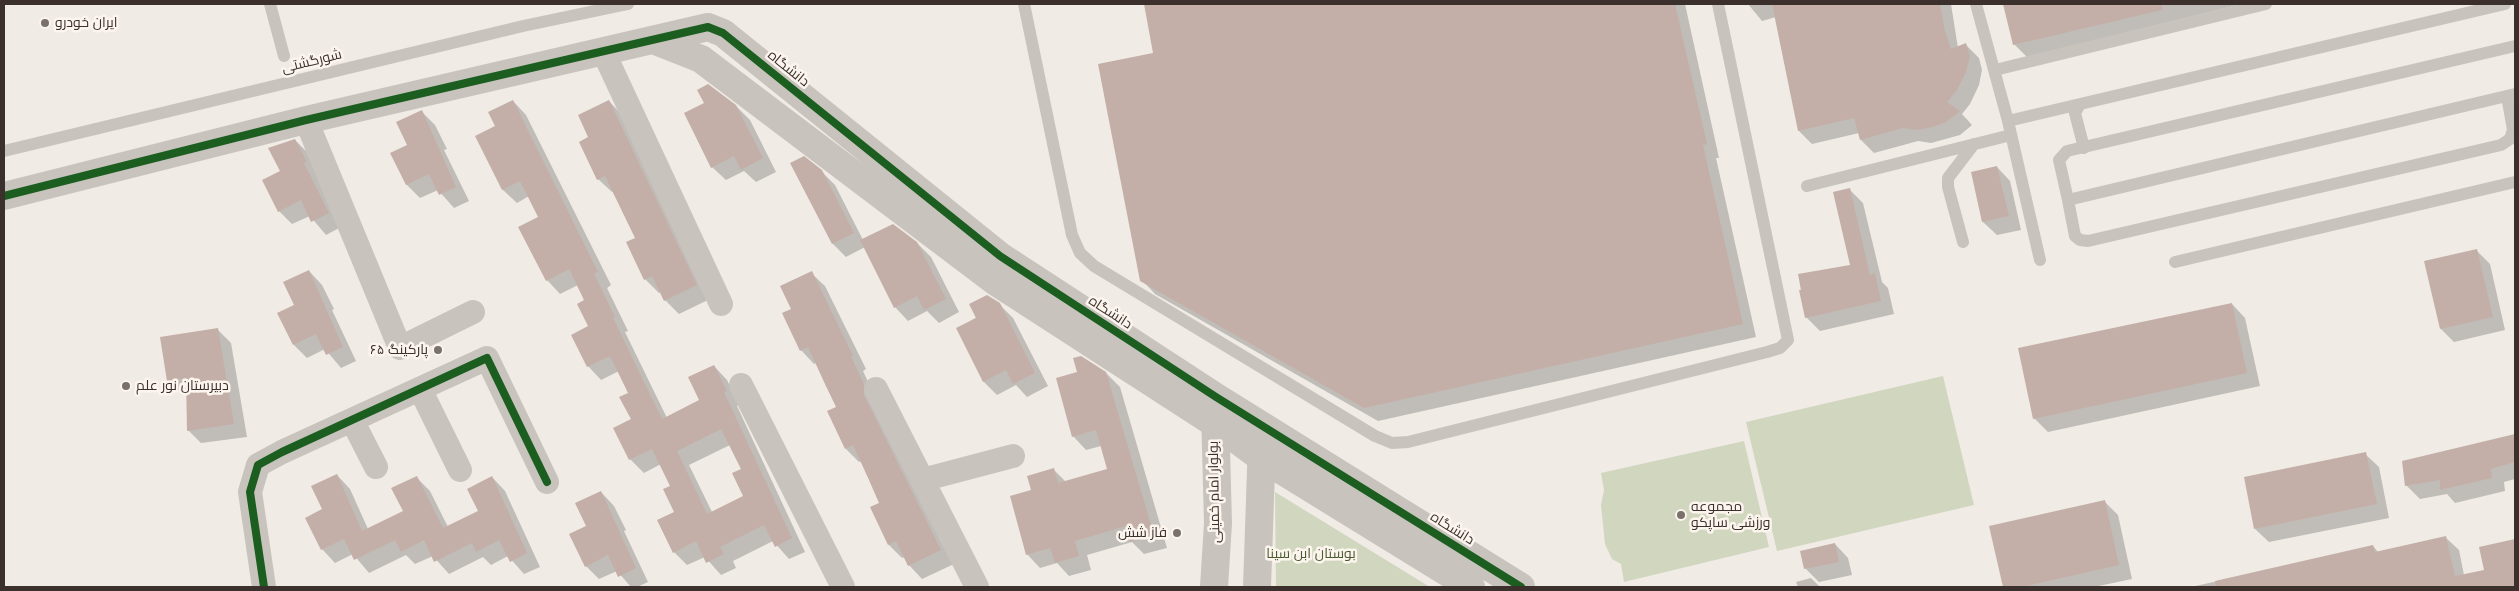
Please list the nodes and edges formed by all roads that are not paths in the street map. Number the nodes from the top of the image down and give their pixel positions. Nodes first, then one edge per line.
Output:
1 (270, 4) edge
2 (628, 4) edge
3 (1024, 4) edge
4 (1718, 4) edge
5 (1976, 4) edge
6 (2266, 4) edge
7 (2505, 4) edge
8 (653, 40) junction
9 (2515, 46) edge
10 (604, 51) junction
11 (284, 56) dead end
12 (1995, 70) junction
13 (2511, 95) edge
14 (2079, 106) junction
15 (306, 120) junction
16 (2008, 121) junction
17 (2010, 136) junction
18 (1974, 144) junction
19 (2084, 148) junction
20 (4, 151) edge
21 (2515, 182) edge
22 (1807, 186) dead end
23 (4, 196) edge
24 (2068, 200) junction
25 (1963, 242) dead end
26 (2040, 260) dead end
27 (2175, 262) dead end
28 (721, 304) dead end
29 (472, 312) dead end
30 (741, 385) dead end
31 (420, 389) junction
32 (876, 390) dead end
33 (1215, 410) junction
34 (352, 420) junction
35 (1264, 427) junction
36 (1013, 456) dead end
37 (1260, 457) junction
38 (376, 467) dead end
39 (460, 470) dead end
40 (922, 480) junction
41 (547, 482) dead end
42 (264, 587) edge
43 (843, 587) edge
44 (977, 587) edge
45 (1214, 587) edge
46 (1257, 587) edge
47 (1471, 587) edge
48 (1521, 587) edge

1 - 11 lane
2 - 20 lane, شورگشتی
3 - 4 lane
5 - 12 lane
6 - 12 lane
7 - 14 lane
8 - 10 street
8 - 33 street, دانشگاه
8 - 33 street, دانشگاه
9 - 19 lane
10 - 15 street
10 - 28 street
12 - 16 lane
13 - 24 lane
13 - 24 lane
14 - 16 lane
14 - 19 lane
15 - 23 street
15 - 29 street
16 - 17 lane
17 - 18 lane
17 - 26 lane
18 - 22 lane
18 - 25 lane
19 - 24 lane
21 - 27 lane
30 - 43 street
31 - 34 street
31 - 39 street
31 - 41 street
32 - 40 street
33 - 35 street, دانشگاه
33 - 37 street, دانشگاه
33 - 45 street, بولوار امام خمینی
34 - 38 street
34 - 42 street
35 - 37 street
35 - 48 street, دانشگاه
36 - 40 street
37 - 46 street
37 - 47 street, دانشگاه
40 - 44 street

